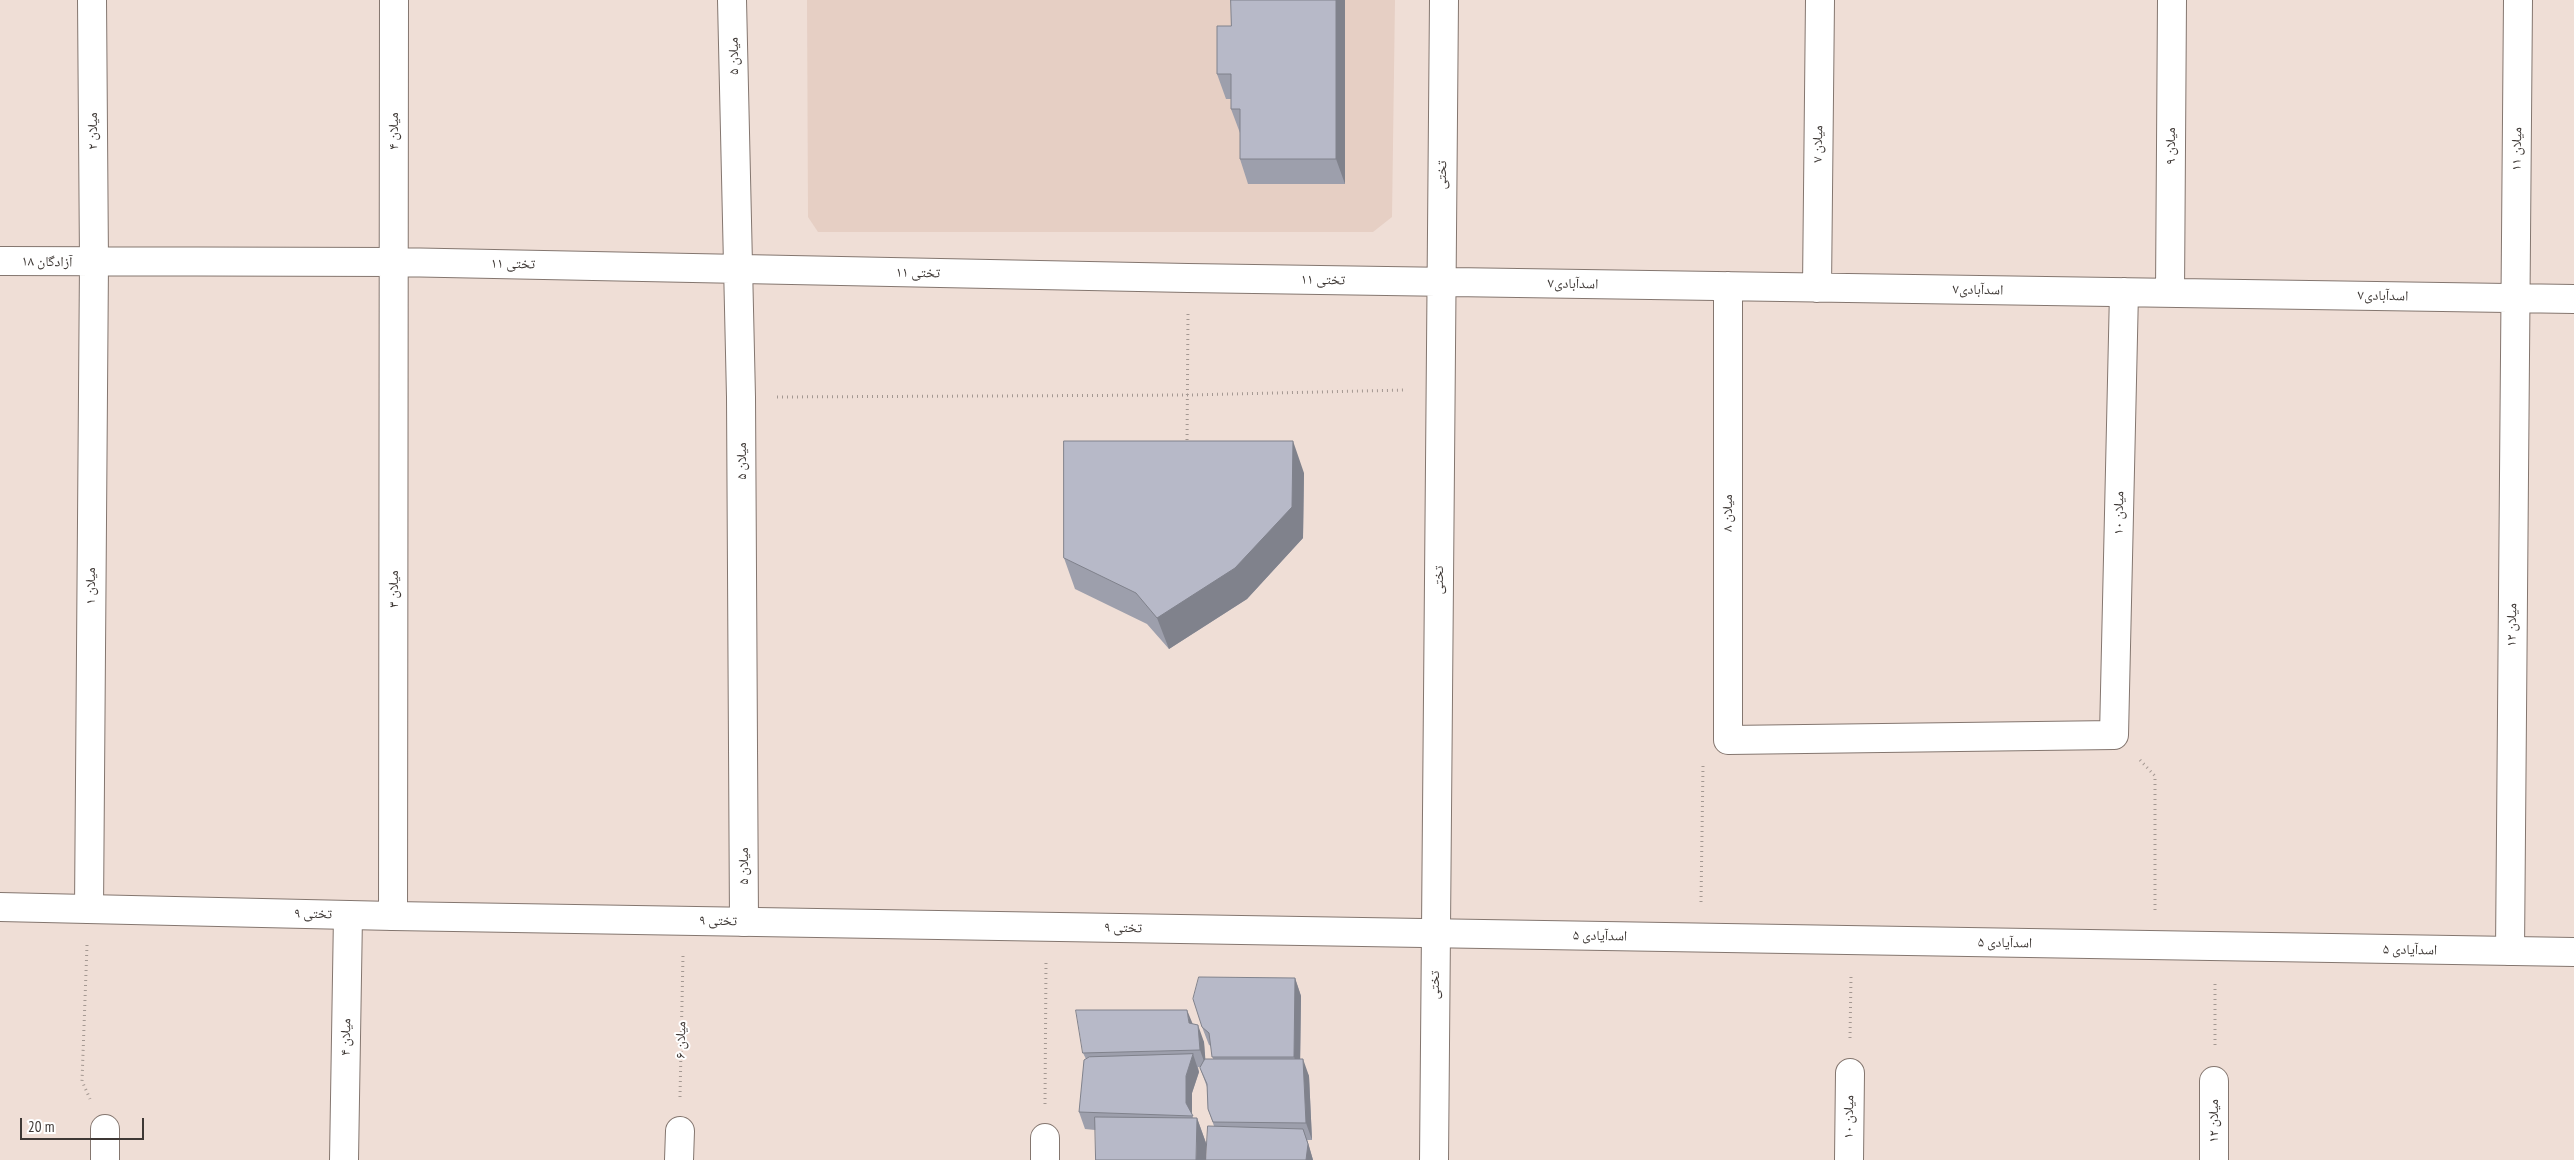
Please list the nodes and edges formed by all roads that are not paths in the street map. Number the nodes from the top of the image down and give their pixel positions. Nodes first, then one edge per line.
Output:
1 (92, 0) edge
2 (394, 0) edge
3 (732, 0) edge
4 (1444, 0) edge
5 (1820, 0) edge
6 (2172, 0) edge
7 (2518, 0) edge
8 (0, 261) edge
9 (94, 262) junction
10 (395, 262) junction
11 (739, 269) junction
12 (1441, 282) junction
13 (1728, 286) junction
14 (1817, 288) junction
15 (2124, 292) junction
16 (2170, 293) junction
17 (2515, 298) junction
18 (2574, 299) edge
19 (2114, 735) joint
20 (0, 907) edge
21 (89, 909) junction
22 (348, 915) junction
23 (393, 916) junction
24 (744, 922) junction
25 (1436, 933) junction
26 (2510, 951) junction
27 (2574, 952) edge
28 (1850, 1073) road end
29 (2214, 1081) road end
30 (105, 1129) road end
31 (680, 1131) road end
32 (105, 1160) edge
33 (344, 1160) edge
34 (679, 1160) edge
35 (1434, 1160) edge
36 (1849, 1160) edge
37 (2214, 1160) edge

1 - 9 street, میلان ۲
2 - 10 street, میلان ۴
3 - 11 street, میلان ۵
4 - 12 street, تختی
5 - 14 street, میلان ۷
6 - 16 street, میلان ۹
7 - 17 street, میلان ۱۱
8 - 9 street, آزادگان ۱۸
9 - 10 street, آزادگان ۱۸
9 - 21 street, میلان ۱
10 - 11 street, تختی ۱۱
10 - 23 street, میلان ۳
11 - 12 street, تختی ۱۱
11 - 24 street, میلان ۵
12 - 13 street, اسدآبادی۷
12 - 25 street, تختی
13 - 14 street, اسدآبادی۷
13 - 19 street, میلان ۸
14 - 15 street, اسدآبادی۷
15 - 16 street, اسدآبادی۷
15 - 19 street, میلان ۱۰
16 - 17 street, اسدآبادی۷
17 - 18 street
17 - 26 street, میلان ۱۲
20 - 21 street, تختی ۹
21 - 22 street, تختی ۹
22 - 23 street, تختی ۹
22 - 33 street, میلان ۴
23 - 24 street, تختی ۹
24 - 25 street, تختی ۹
25 - 26 street, اسدآیادی ۵
25 - 35 street, تختی
26 - 27 street, اسدآیادی ۵
28 - 36 street, میلان ۱۰
29 - 37 street, میلان ۱۲
30 - 32 street
31 - 34 street

